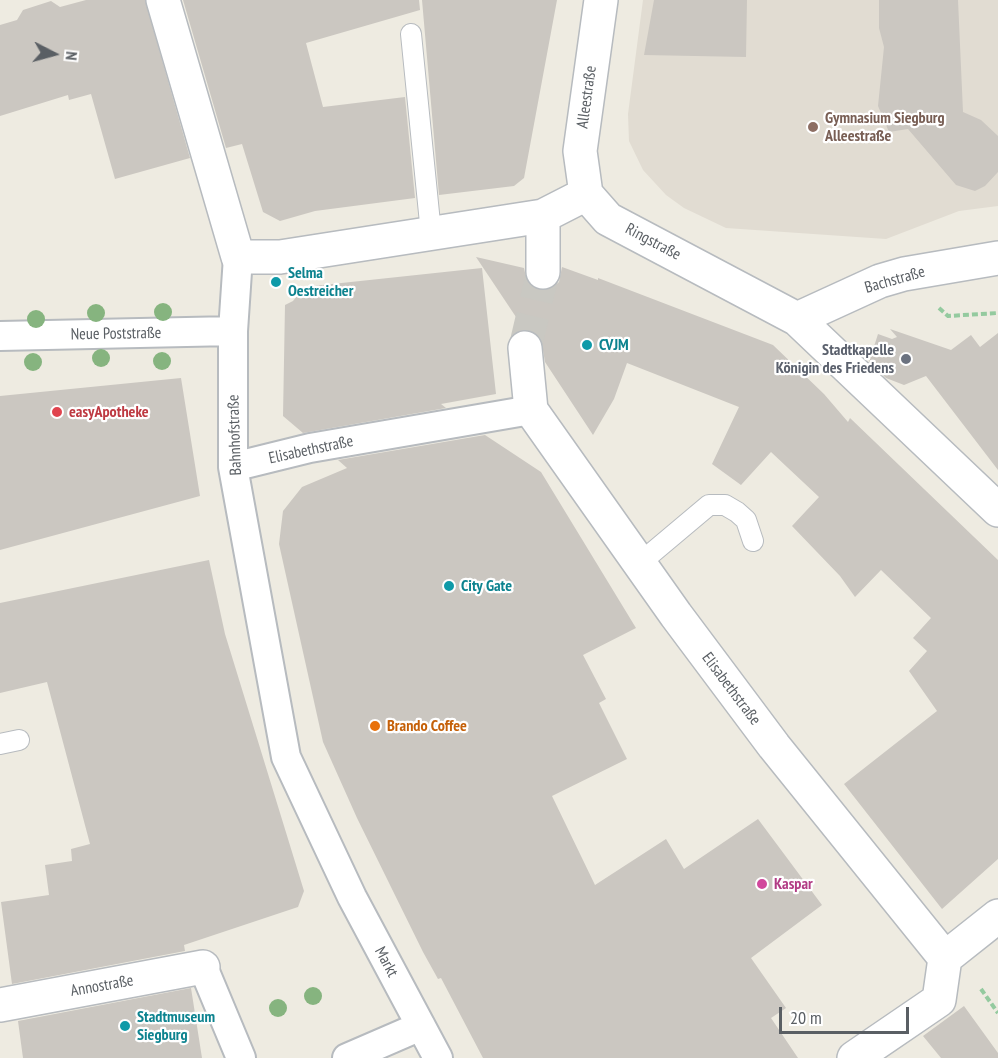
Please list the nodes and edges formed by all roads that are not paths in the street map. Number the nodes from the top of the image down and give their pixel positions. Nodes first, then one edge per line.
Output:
1 (163, 0) edge
2 (601, 0) edge
3 (411, 34) dead end
4 (586, 194) junction
5 (543, 216) junction
6 (431, 233) junction
7 (238, 257) junction
8 (998, 258) edge
9 (543, 272) tunnel mouth
10 (797, 319) junction
11 (233, 331) junction
12 (0, 336) edge
13 (525, 348) tunnel mouth
14 (531, 410) junction
15 (233, 467) junction
16 (998, 510) edge
17 (753, 540) dead end
18 (640, 563) junction
19 (352, 897) joint
20 (998, 916) edge
21 (945, 958) junction
22 (203, 967) joint
23 (1, 999) edge
24 (420, 1026) junction
25 (241, 1058) edge
26 (347, 1058) edge
27 (438, 1058) edge
28 (854, 1058) edge

1 - 7 street, Bahnhofstraße
2 - 4 street, Alleestraße
3 - 6 lane
4 - 5 street
4 - 10 street, Ringstraße
5 - 6 street
5 - 9 street
6 - 7 street
7 - 11 street, Bahnhofstraße
8 - 10 street, Bachstraße
10 - 16 street, Ringstraße
11 - 12 street, Neue Poststraße
11 - 15 street, Bahnhofstraße
13 - 14 street, Elisabethstraße
14 - 15 street, Elisabethstraße
14 - 18 street, Elisabethstraße
15 - 19 street, Bahnhofstraße
17 - 18 lane
18 - 21 street, Elisabethstraße
19 - 24 street, Markt
20 - 21 street
21 - 28 street
22 - 23 street, Annostraße
22 - 25 street
24 - 26 street
24 - 27 street, Markt

